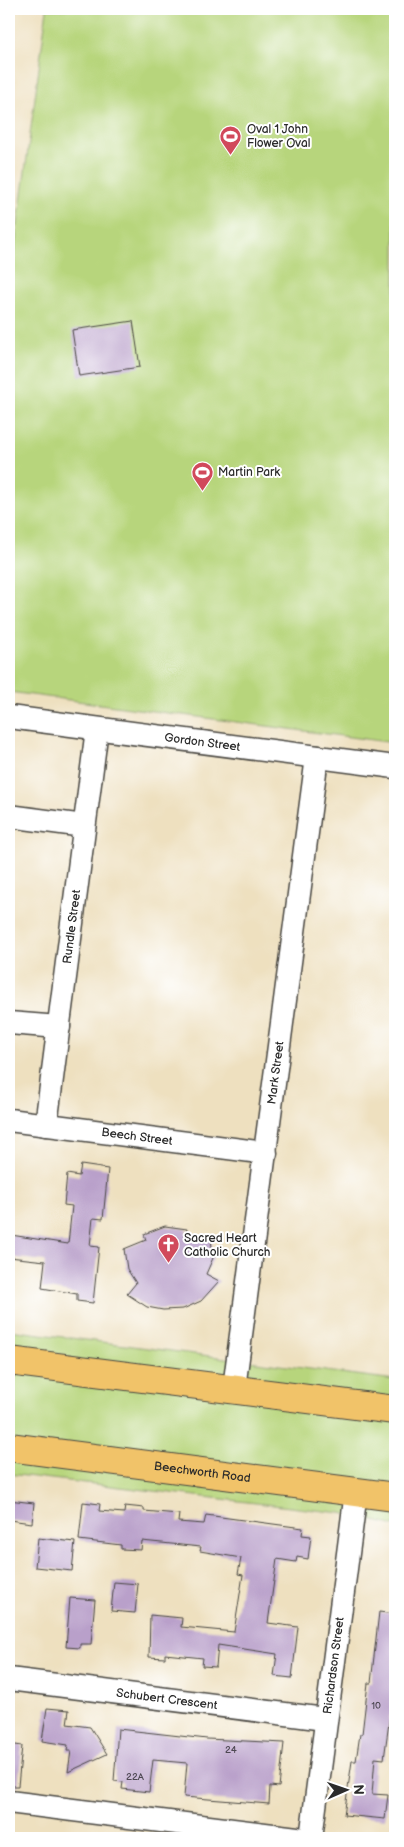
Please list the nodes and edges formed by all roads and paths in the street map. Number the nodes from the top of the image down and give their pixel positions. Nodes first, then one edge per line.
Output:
1 (9, 717) edge
2 (97, 729) junction
3 (317, 757) junction
4 (395, 767) edge
5 (9, 816) edge
6 (84, 826) junction
7 (9, 1023) edge
8 (59, 1027) junction
9 (9, 1120) edge
10 (46, 1125) junction
11 (266, 1153) junction
12 (9, 1360) edge
13 (234, 1388) junction
14 (395, 1410) edge
15 (9, 1447) edge
16 (356, 1492) junction
17 (395, 1497) edge
18 (9, 1679) edge
19 (325, 1719) junction
20 (9, 1802) edge
21 (297, 1838) edge
22 (311, 1838) edge

1 - 2 street, Gordon Street
2 - 3 street, Gordon Street
2 - 6 street, Rundle Street
3 - 4 street, Gordon Street
3 - 11 street, Mark Street
5 - 6 street
6 - 8 street, Rundle Street
7 - 8 street
8 - 10 street, Rundle Street
9 - 10 street, Beech Street
10 - 11 street, Beech Street
11 - 13 street, Mark Street
12 - 13 main road
13 - 14 main road
15 - 16 main road, Beechworth Road
16 - 17 main road, Beechworth Road
16 - 19 street, Richardson Street
18 - 19 street, Schubert Crescent
19 - 22 street, Richardson Street
20 - 21 street

